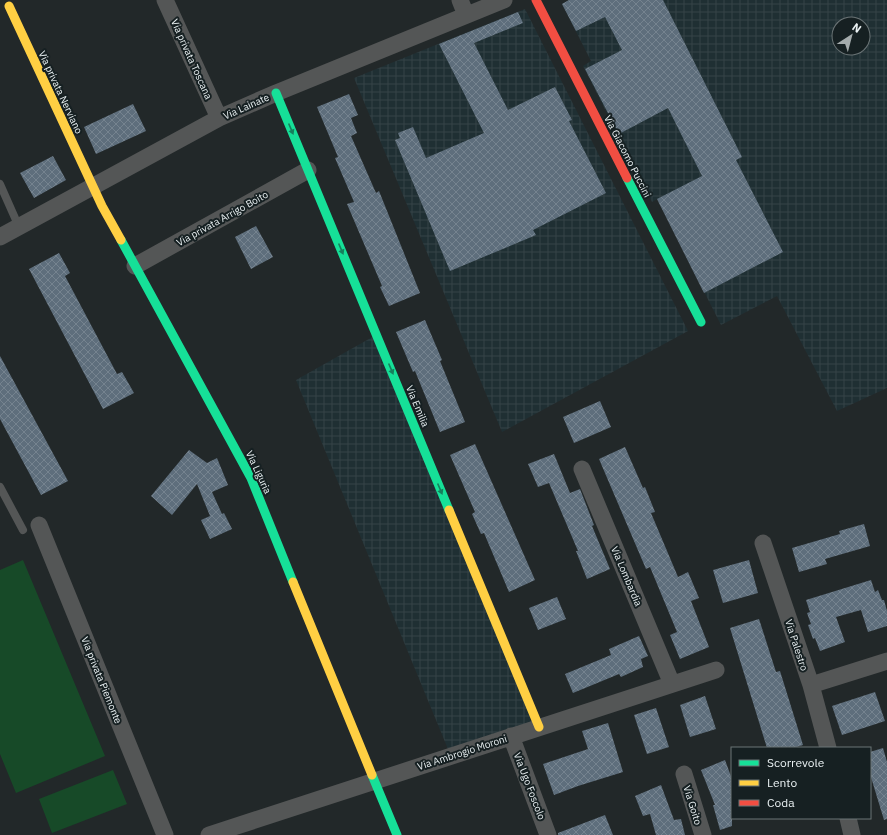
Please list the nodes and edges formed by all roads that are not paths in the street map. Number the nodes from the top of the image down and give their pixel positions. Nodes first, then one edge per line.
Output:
1 (165, 0) edge
2 (504, 0) edge
3 (536, 0) edge
4 (9, 6) dead end
5 (463, 8) edge
6 (276, 93) junction
7 (219, 118) junction
8 (308, 170) junction
9 (0, 184) edge
10 (93, 186) junction
11 (19, 227) junction
12 (0, 237) edge
13 (135, 266) junction
14 (702, 322) dead end
15 (582, 469) dead end
16 (0, 487) edge
17 (39, 524) dead end
18 (23, 530) dead end
19 (763, 543) dead end
20 (887, 661) edge
21 (716, 670) dead end
22 (672, 684) junction
23 (810, 685) junction
24 (539, 727) junction
25 (511, 736) junction
26 (828, 747) edge
27 (684, 774) dead end
28 (375, 781) junction
29 (848, 819) edge
30 (165, 835) edge
31 (208, 835) edge
32 (397, 835) edge
33 (548, 835) edge
34 (702, 835) edge
35 (852, 835) edge

1 - 7 street, Via privata Toscana
2 - 5 street, Via Lainate
3 - 14 street, Via Giacomo Puccini
4 - 10 street, Via privata Nerviano
5 - 6 street, Via Lainate
6 - 7 street, Via Lainate
6 -> 8 street, Via Emilia
7 - 10 street, Via Lainate
8 - 13 street, Via privata Arrigo Boito
8 -> 24 street, Via Emilia
9 - 11 lane
10 - 11 street, Via Lainate
10 - 13 street, Via Liguria
11 - 12 street, Via Lainate
13 - 28 street, Via Liguria
15 - 22 street, Via Lombardia
16 - 18 lane
17 - 30 street, Via privata Piemonte
19 - 23 street, Via Palestro
20 - 23 street
21 - 22 street, Via Ambrogio Moroni
22 - 24 street, Via Ambrogio Moroni
23 - 26 street, Via Palestro
24 - 25 street, Via Ambrogio Moroni
25 - 28 street, Via Ambrogio Moroni
25 - 33 street, Via Ugo Foscolo
27 - 34 street, Via Goito
28 - 31 street, Via Ambrogio Moroni
28 - 32 street, Via Liguria
29 - 35 street

